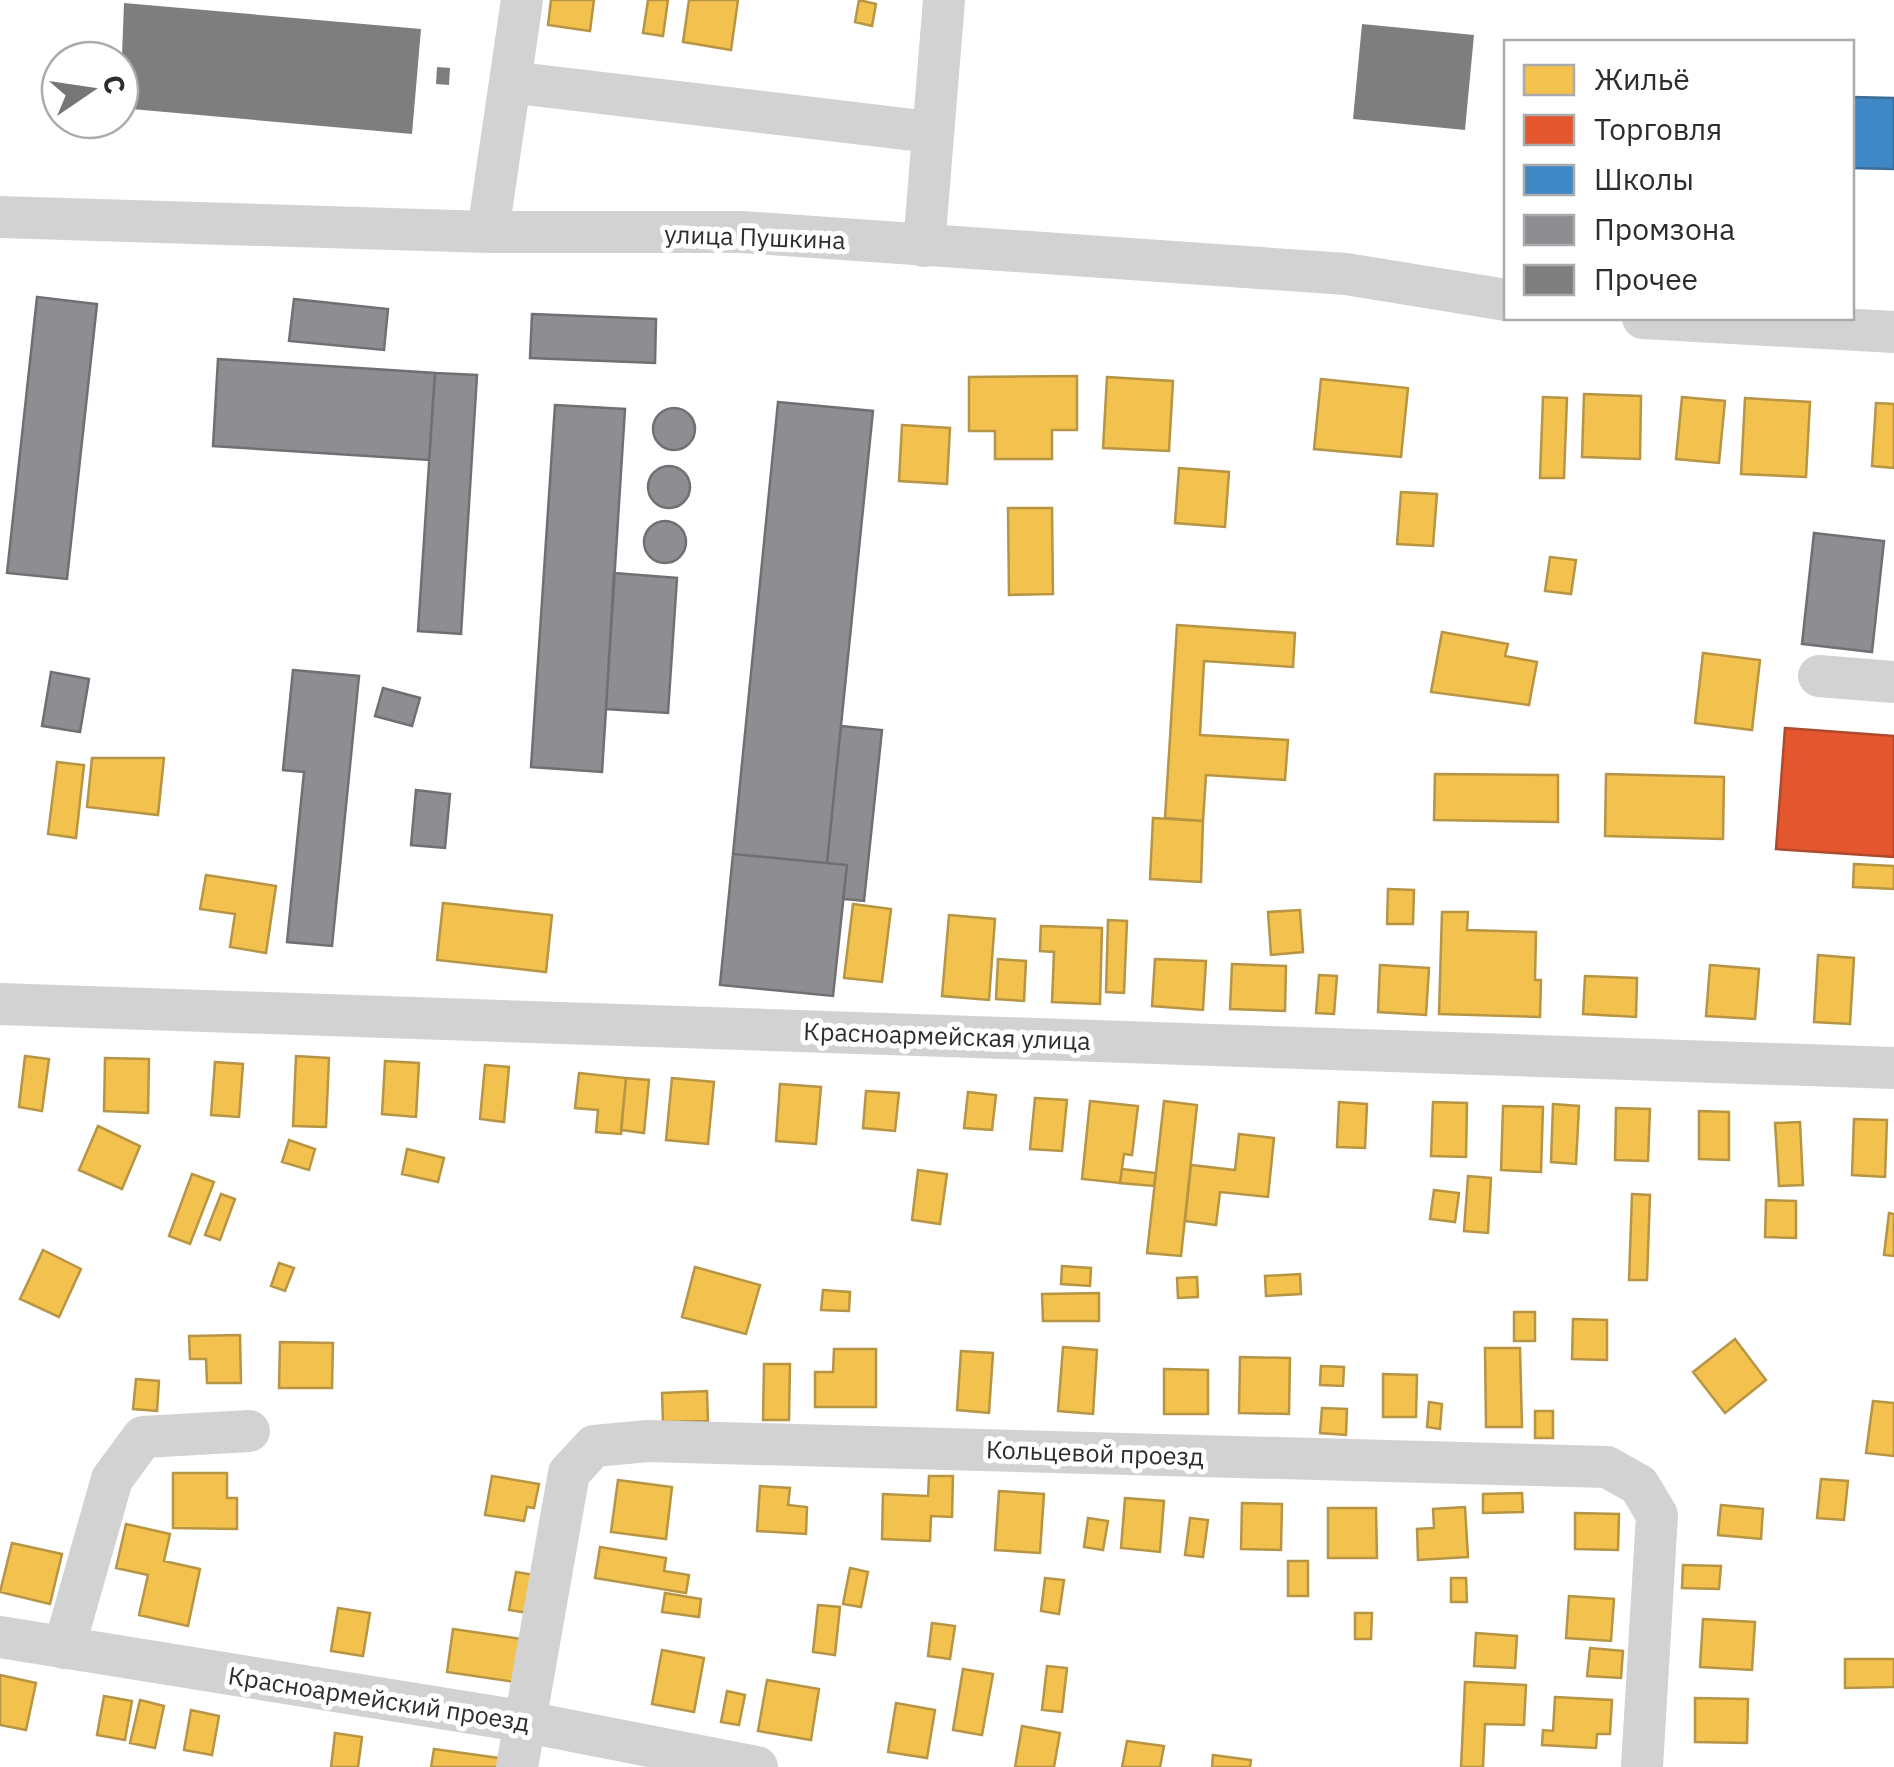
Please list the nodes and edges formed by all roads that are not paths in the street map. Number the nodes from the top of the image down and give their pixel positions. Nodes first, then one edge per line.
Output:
1 (522, 0) edge
2 (944, 0) edge
3 (510, 82) junction
4 (930, 132) junction
5 (0, 217) edge
6 (488, 232) junction
7 (924, 246) junction
8 (1504, 300) edge
9 (1679, 320) edge
10 (1894, 332) edge
11 (1819, 676) dead end
12 (1894, 682) edge
13 (0, 1004) edge
14 (1894, 1068) edge
15 (249, 1430) dead end
16 (0, 1637) edge
17 (64, 1648) junction
18 (521, 1721) junction
19 (516, 1767) edge
20 (757, 1767) edge
21 (1642, 1767) edge

1 - 3 street
2 - 4 street
3 - 4 street
3 - 6 street
4 - 7 street
5 - 6 street, улица Пушкина
6 - 7 street, улица Пушкина
7 - 8 street, улица Пушкина
9 - 10 street
11 - 12 street
13 - 14 street, Красноармейская улица
15 - 17 street
16 - 17 street, Красноармейский проезд
17 - 18 street, Красноармейский проезд
18 - 19 street, Кольцевой проезд
18 - 20 street, Красноармейский проезд
18 - 21 street, Кольцевой проезд

